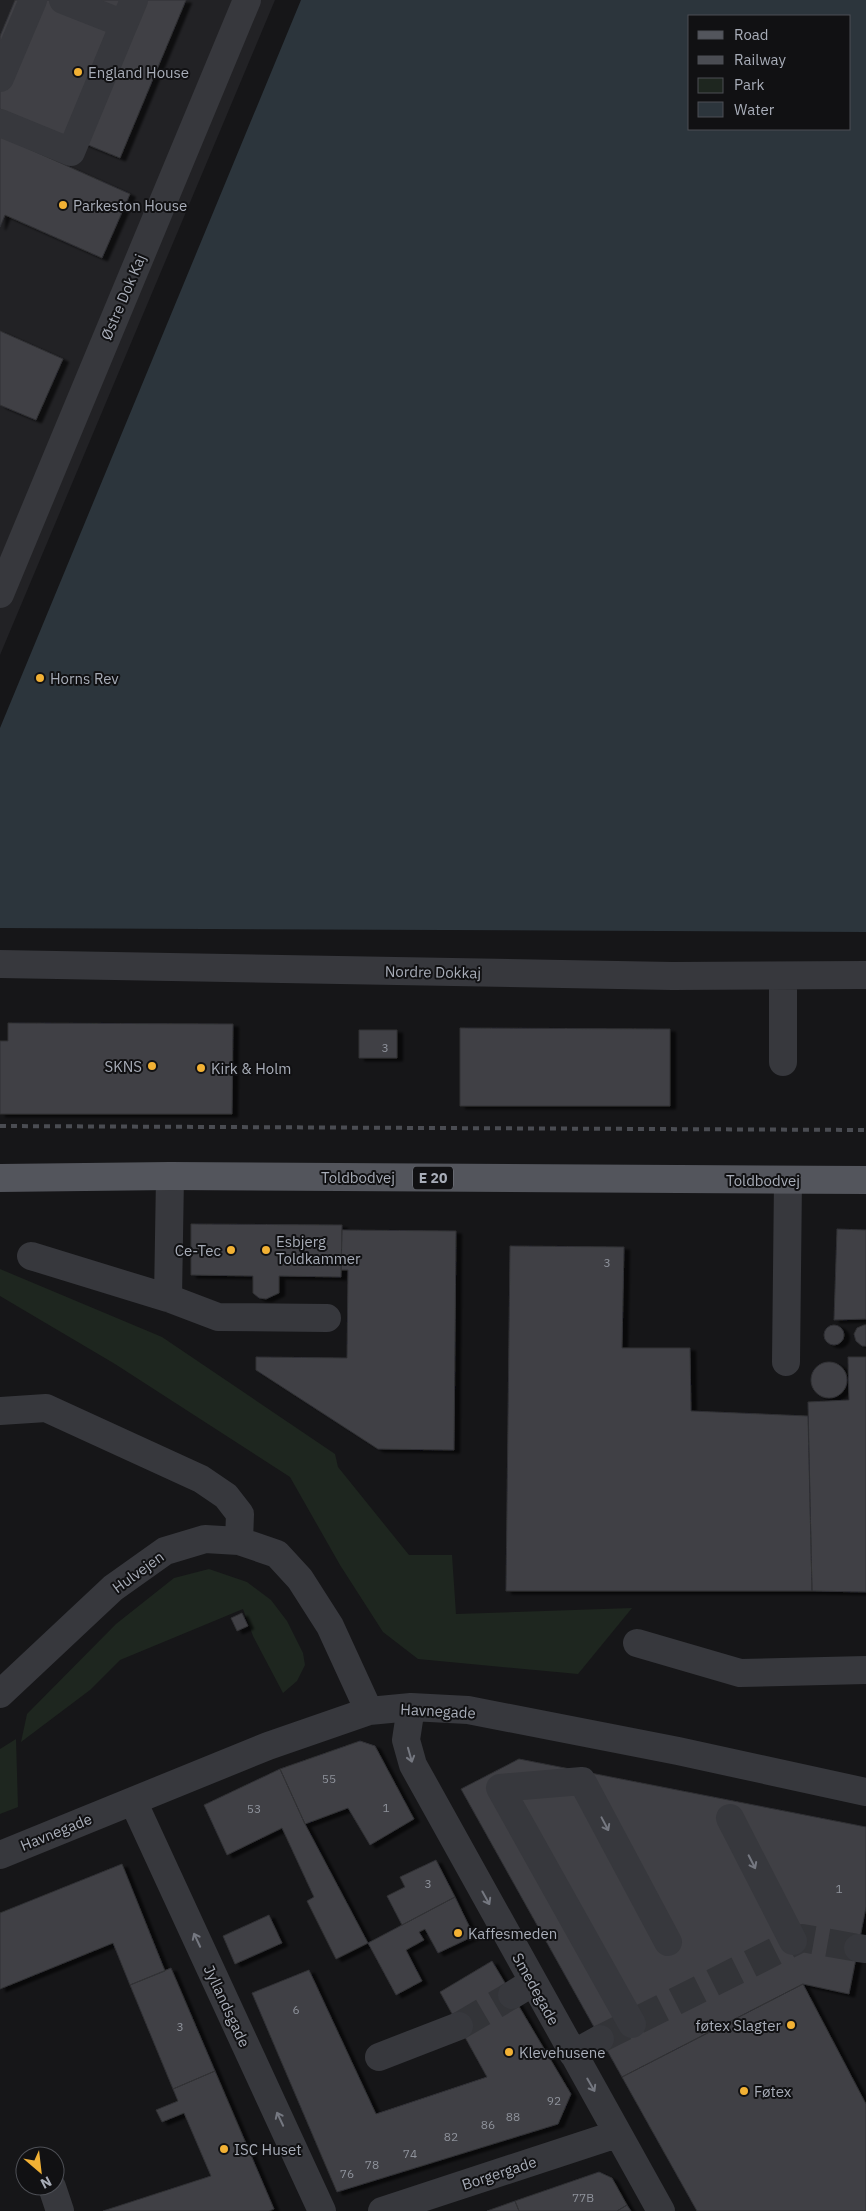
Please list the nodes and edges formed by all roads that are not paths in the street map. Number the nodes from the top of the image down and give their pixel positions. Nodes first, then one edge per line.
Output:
1 (33, 0) edge
2 (63, 0) edge
3 (247, 0) edge
4 (129, 12) edge
5 (0, 78) edge
6 (0, 123) edge
7 (0, 594) edge
8 (0, 964) edge
9 (866, 975) edge
10 (783, 976) junction
11 (783, 1062) dead end
12 (170, 1176) junction
13 (0, 1178) edge
14 (788, 1180) junction
15 (866, 1180) edge
16 (31, 1256) dead end
17 (168, 1298) junction
18 (327, 1318) dead end
19 (786, 1362) dead end
20 (0, 1411) edge
21 (239, 1541) junction
22 (637, 1643) dead end
23 (866, 1670) edge
24 (0, 1694) edge
25 (411, 1707) junction
26 (369, 1711) junction
27 (866, 1792) edge
28 (133, 1802) junction
29 (739, 1820) dead end
30 (0, 1855) edge
31 (793, 1940) dead end
32 (668, 1942) dead end
33 (632, 2024) dead end
34 (459, 2026) tunnel mouth
35 (600, 2040) tunnel mouth
36 (573, 2054) junction
37 (379, 2057) dead end
38 (617, 2134) junction
39 (322, 2211) edge
40 (382, 2211) edge
41 (661, 2211) edge

1 - 5 street
2 - 4 street
3 - 7 street, Østre Dok Kaj
4 - 6 street
8 - 10 street, Nordre Dokkaj
9 - 10 street, Nordre Dokkaj
10 - 11 street
12 - 13 main road, Toldbodvej / E 20
12 - 14 main road, Toldbodvej / E 20
12 - 17 street
14 - 15 main road, Toldbodvej / E 20
14 - 19 street
16 - 17 street
17 - 18 street
20 - 21 street
21 - 24 street, Hulvejen
21 - 26 street, Hulvejen
22 - 23 street
25 - 26 street, Havnegade
25 - 27 street, Havnegade
25 -> 36 street, Smedegade
26 - 28 street, Havnegade
28 - 30 street, Havnegade
39 -> 28 street, Jyllandsgade
29 -> 31 street
33 -> 32 street
34 - 37 street
35 - 36 street
36 -> 38 street, Smedegade
38 - 40 street, Borgergade
38 - 41 street, Smedegade

